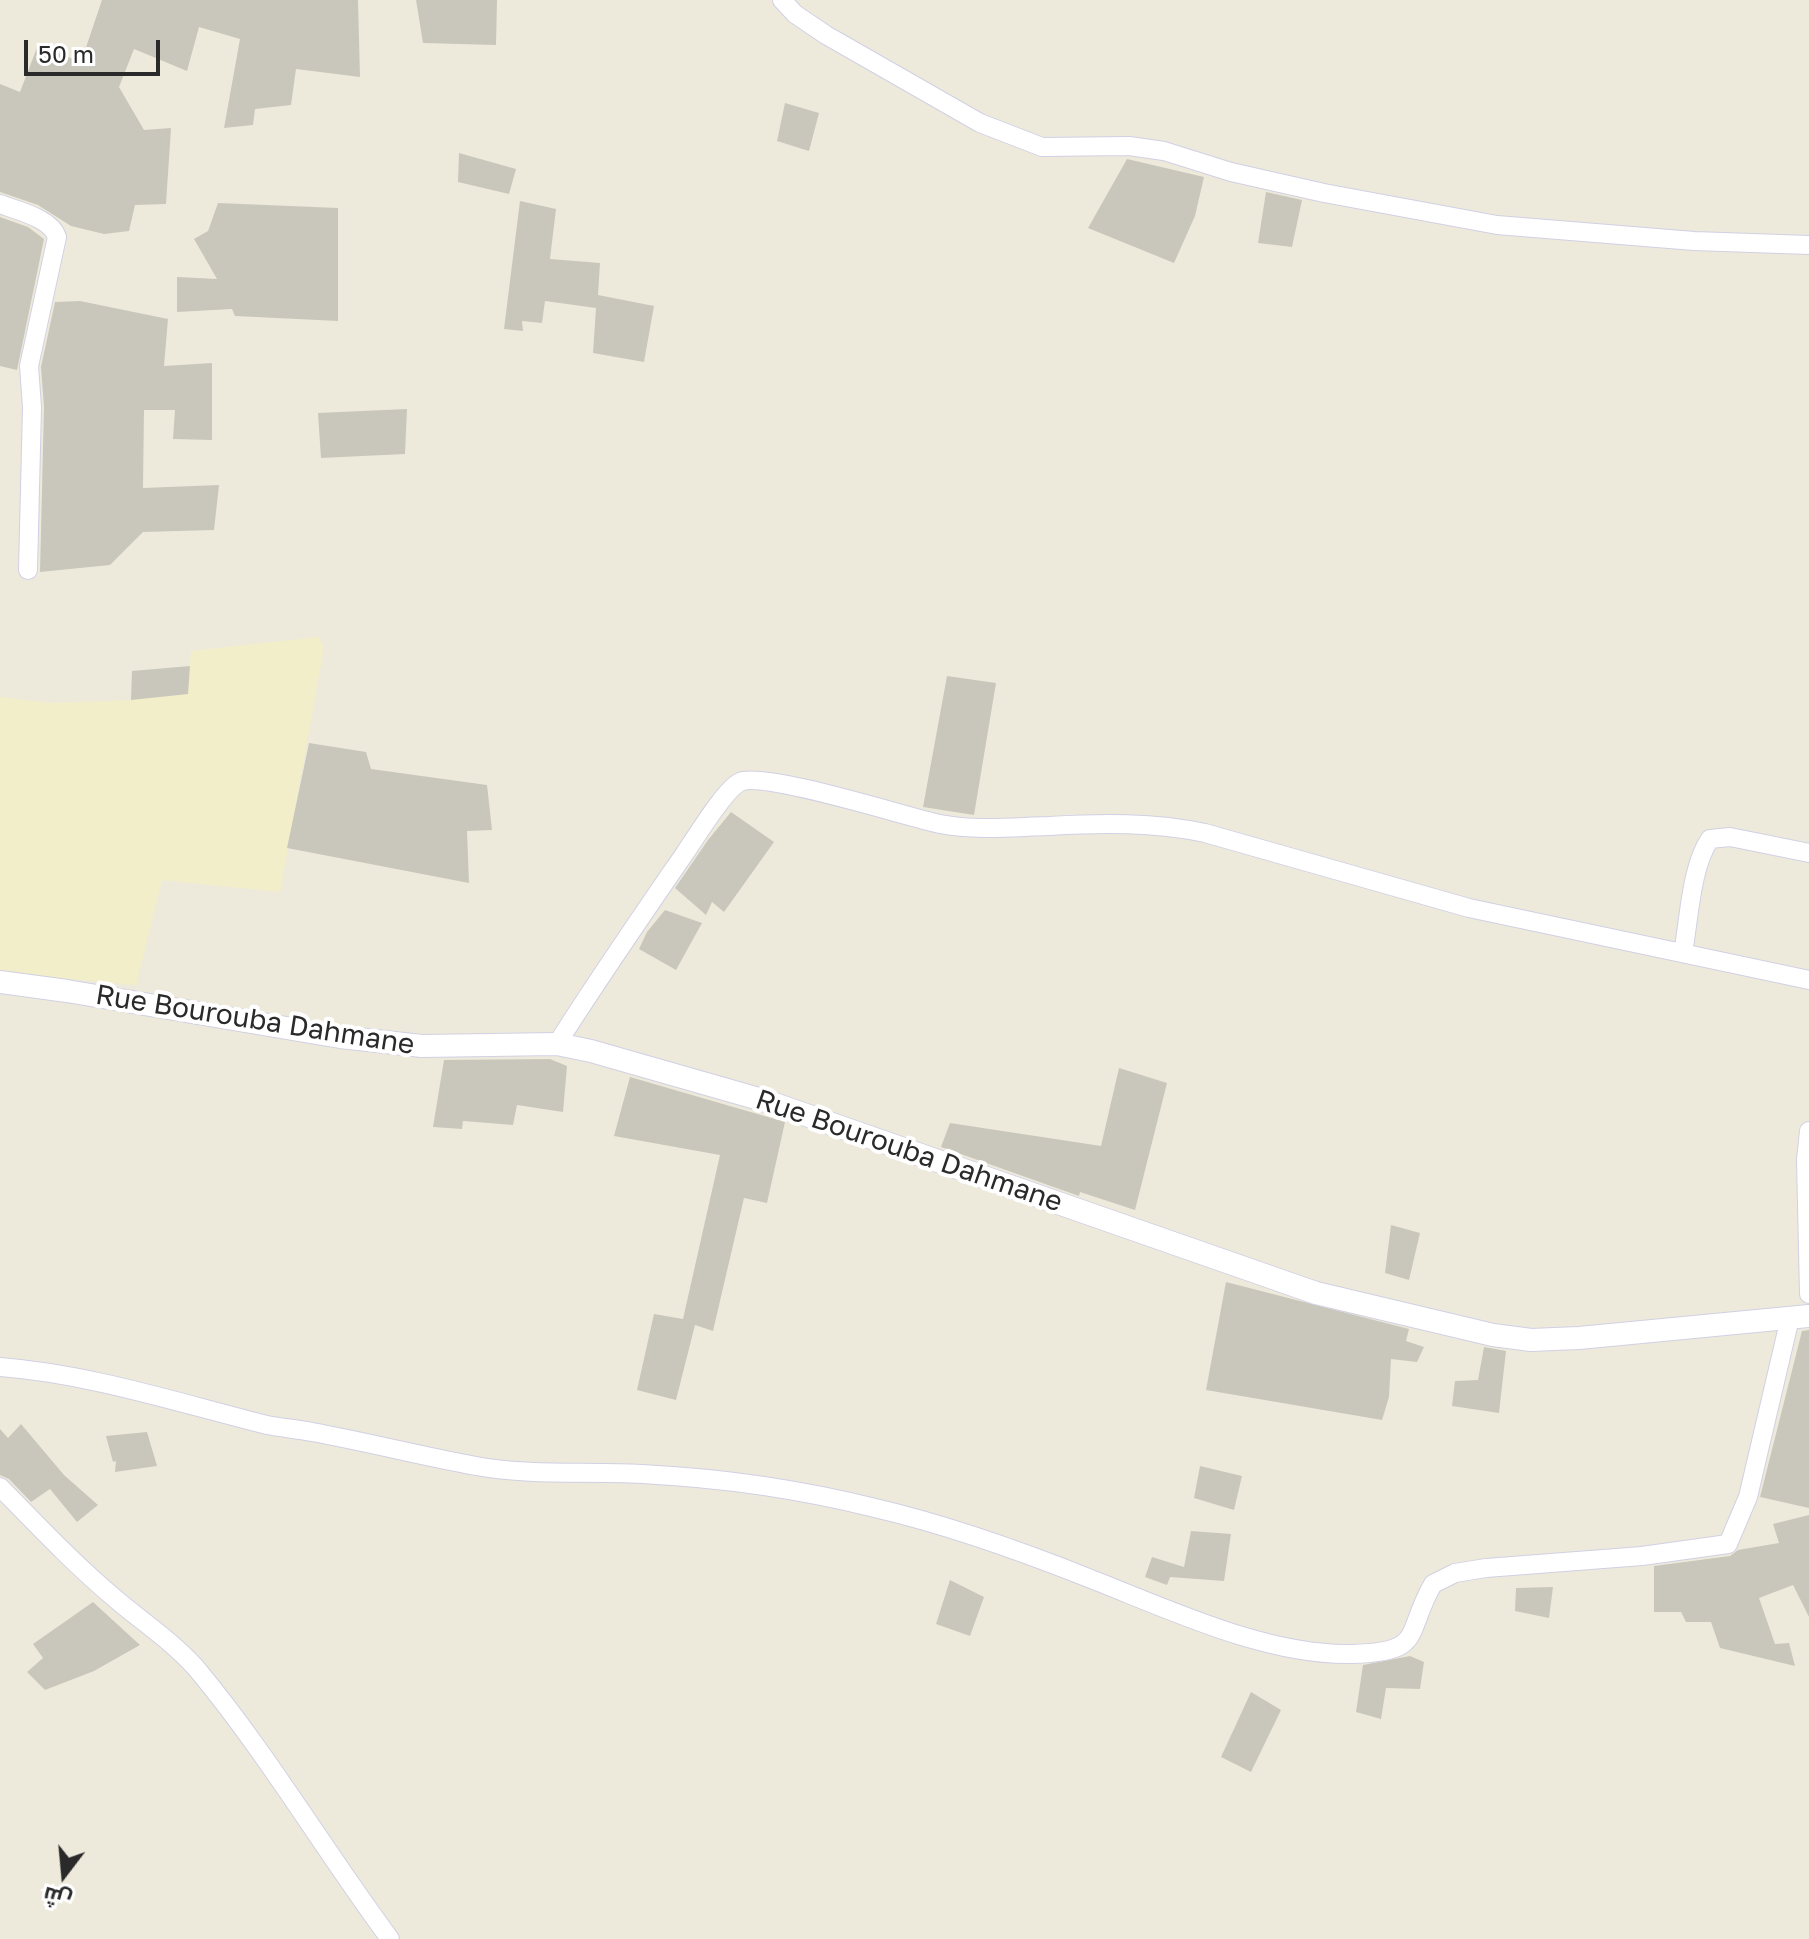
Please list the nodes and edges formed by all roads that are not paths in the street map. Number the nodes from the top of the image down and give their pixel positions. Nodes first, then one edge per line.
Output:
1 (782, 0) edge
2 (0, 204) edge
3 (1809, 245) edge
4 (28, 570) dead end
5 (1809, 853) edge
6 (1683, 953) junction
7 (1809, 980) edge
8 (0, 982) edge
9 (557, 1044) junction
10 (1809, 1131) edge
11 (1808, 1160) edge
12 (1809, 1294) edge
13 (1799, 1317) edge
14 (0, 1367) edge
15 (0, 1487) edge
16 (390, 1939) edge

1 - 3 street
2 - 4 street
5 - 6 street
6 - 7 street
6 - 9 street
8 - 9 street, Rue Bourouba Dahmane
9 - 13 street, Rue Bourouba Dahmane
10 - 11 street
11 - 12 street
13 - 14 street
15 - 16 street

